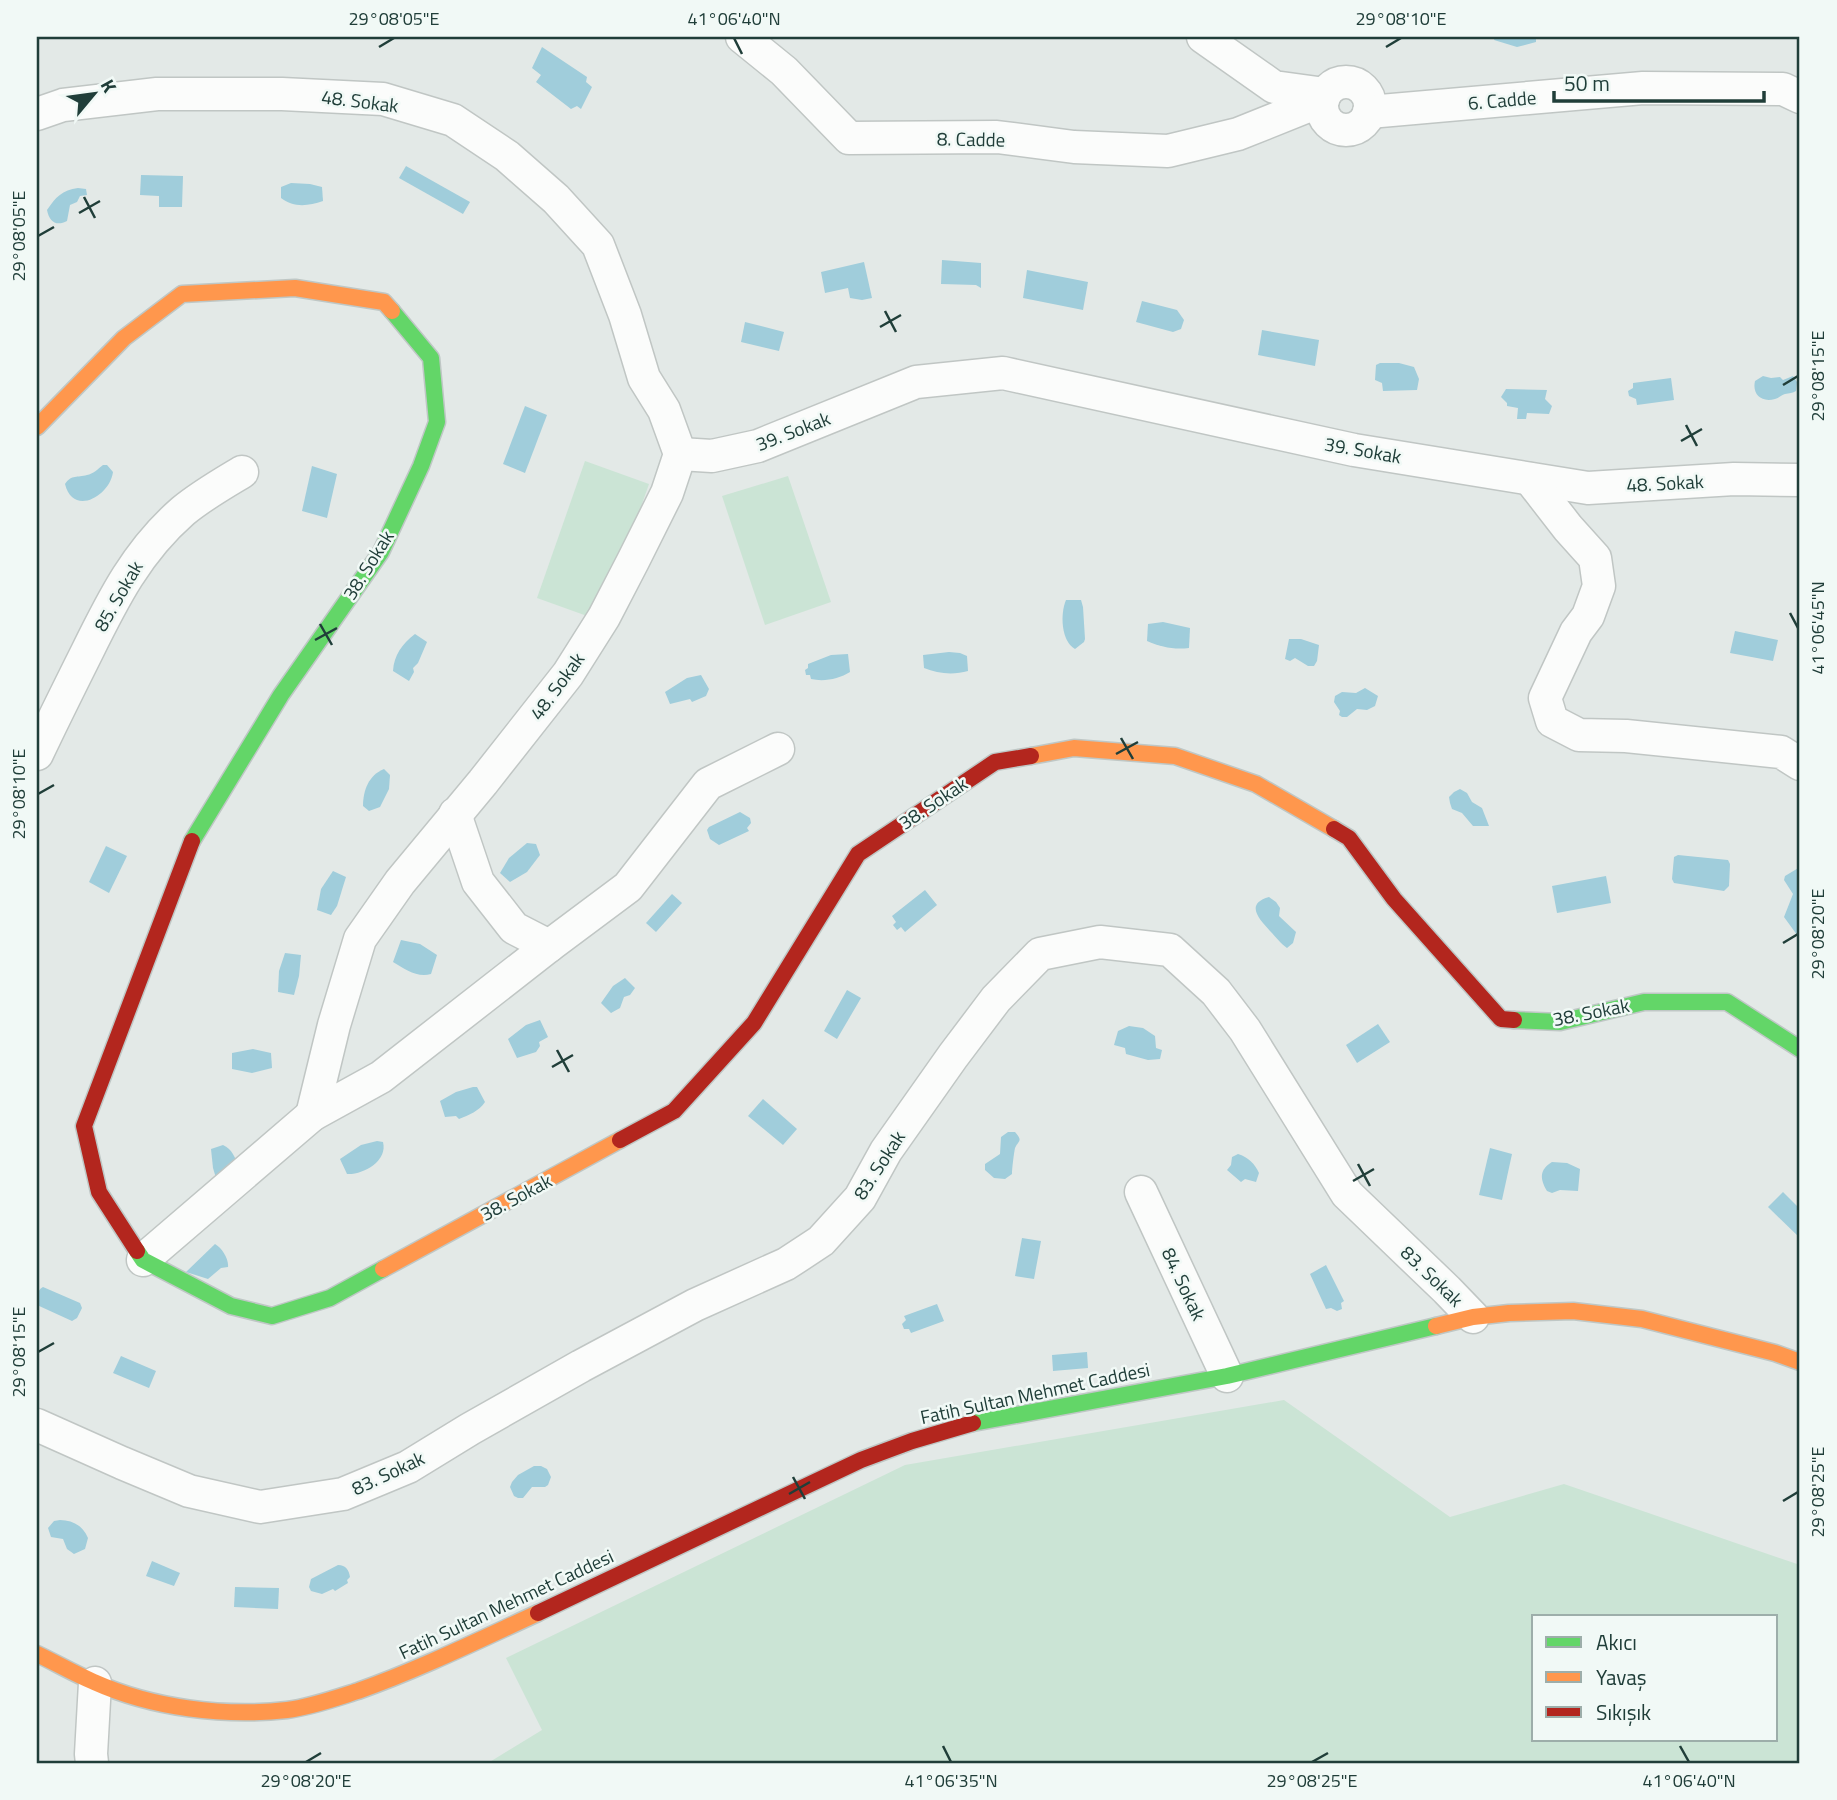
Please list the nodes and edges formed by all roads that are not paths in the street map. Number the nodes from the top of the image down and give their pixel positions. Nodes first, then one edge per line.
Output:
1 (742, 37) edge
2 (1203, 37) edge
3 (1324, 97) junction
4 (1800, 97) edge
5 (1369, 112) junction
6 (37, 114) edge
7 (1340, 129) junction
8 (1238, 134) junction
9 (37, 427) edge
10 (680, 454) junction
11 (242, 472) dead end
12 (1530, 479) junction
13 (1800, 480) edge
14 (778, 749) dead end
15 (37, 754) edge
16 (1800, 764) edge
17 (455, 814) junction
18 (549, 946) junction
19 (1800, 1049) edge
20 (312, 1115) junction
21 (1141, 1192) dead end
22 (143, 1260) junction
23 (1473, 1317) junction
24 (1800, 1362) edge
25 (1227, 1376) junction
26 (37, 1425) edge
27 (37, 1654) edge
28 (95, 1683) junction
29 (92, 1763) edge

1 - 8 street, 8. Cadde
2 - 3 street
3 - 5 street
3 - 7 street
3 - 8 street, 8. Cadde
4 - 5 street, 6. Cadde
5 - 7 street
6 - 10 street, 48. Sokak
7 - 8 street, 8. Cadde
9 - 22 street, 38. Sokak
10 - 12 street, 39. Sokak
10 - 17 street, 48. Sokak
11 - 15 street, 85. Sokak
12 - 13 street, 48. Sokak
12 - 16 street
14 - 18 street
17 - 18 street
17 - 20 street, 48. Sokak
18 - 20 street
19 - 22 street, 38. Sokak
20 - 22 street
21 - 25 street, 84. Sokak
23 - 24 street, Fatih Sultan Mehmet Caddesi
23 - 25 street, Fatih Sultan Mehmet Caddesi
23 - 26 street, 83. Sokak
25 - 28 street, Fatih Sultan Mehmet Caddesi
27 - 28 street, Fatih Sultan Mehmet Caddesi
28 - 29 street

